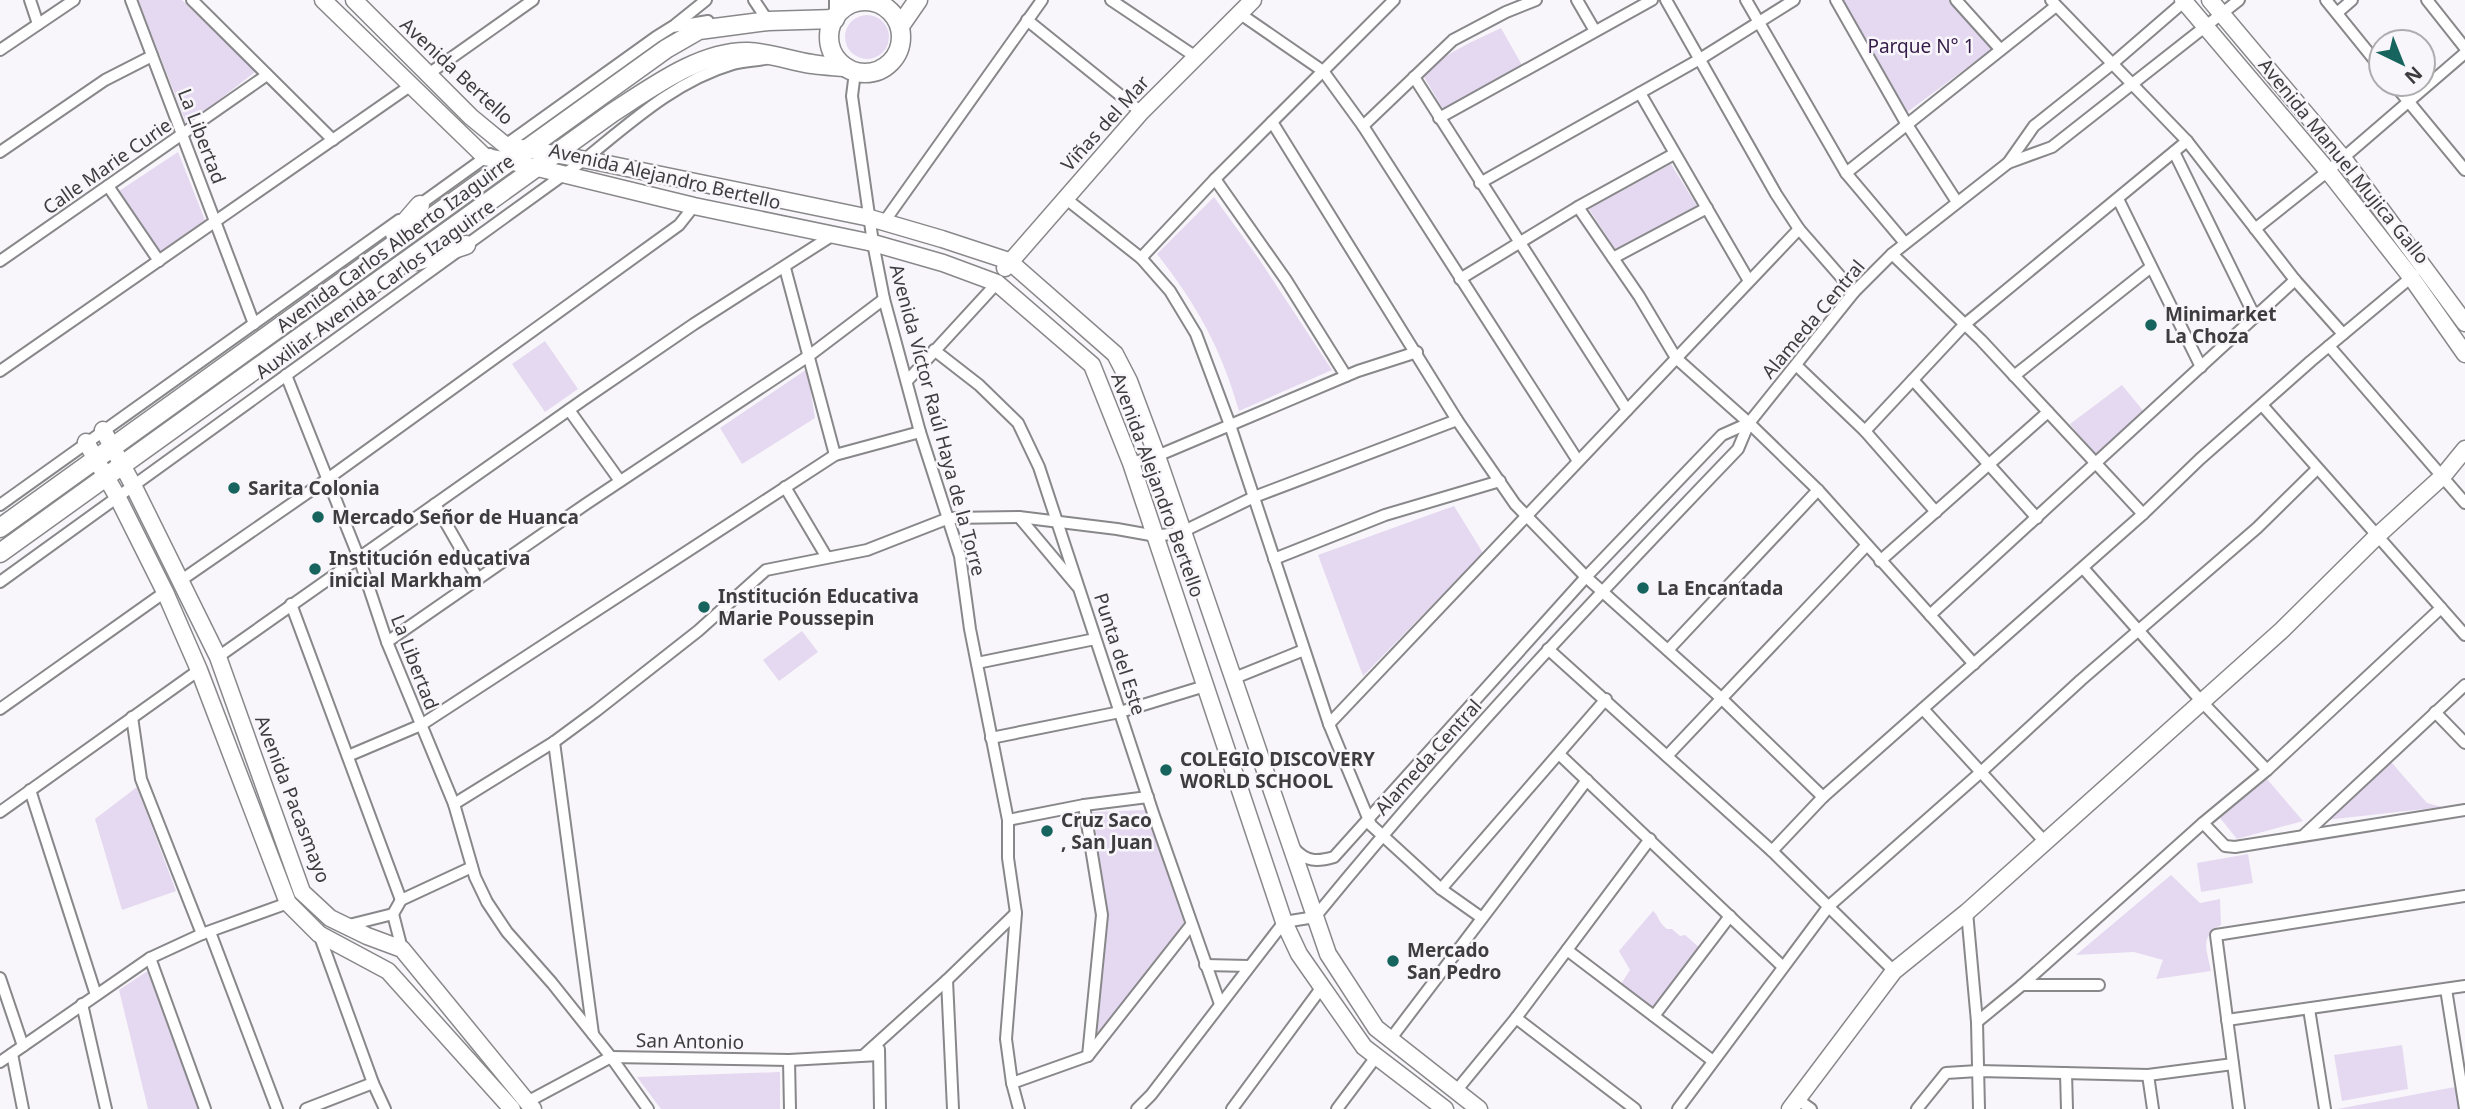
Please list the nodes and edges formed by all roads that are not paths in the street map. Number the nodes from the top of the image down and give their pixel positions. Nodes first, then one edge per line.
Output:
1 (30, 0) edge
2 (74, 0) edge
3 (131, 0) edge
4 (192, 0) edge
5 (324, 0) edge
6 (354, 0) edge
7 (533, 0) edge
8 (706, 0) edge
9 (754, 0) edge
10 (835, 0) edge
11 (918, 0) edge
12 (1042, 0) edge
13 (1111, 0) edge
14 (1253, 0) edge
15 (1394, 0) edge
16 (1536, 0) edge
17 (1577, 0) edge
18 (1652, 0) edge
19 (1667, 0) edge
20 (1746, 0) edge
21 (1794, 0) edge
22 (1836, 0) edge
23 (1956, 0) edge
24 (2210, 0) edge
25 (2239, 0) edge
26 (2326, 0) edge
27 (2353, 0) edge
28 (2427, 0) edge
29 (855, 1) edge
30 (876, 1) edge
31 (2185, 1) edge
32 (2054, 3) edge
33 (1239, 13) junction
34 (2222, 13) junction
35 (2337, 13) junction
36 (835, 19) junction
37 (1027, 20) junction
38 (768, 21) junction
39 (1758, 22) junction
40 (38, 24) junction
41 (900, 26) junction
42 (2207, 26) junction
43 (672, 27) junction
44 (1595, 32) junction
45 (2000, 49) junction
46 (0, 50) edge
47 (2367, 50) edge
48 (2465, 50) edge
49 (152, 56) junction
50 (784, 57) junction
51 (1196, 57) junction
52 (1700, 59) junction
53 (2112, 64) junction
54 (850, 69) junction
55 (1323, 71) junction
56 (267, 75) junction
57 (427, 75) junction
58 (1414, 77) junction
59 (2134, 84) junction
60 (410, 86) junction
61 (1640, 93) junction
62 (2406, 98) edge
63 (2409, 102) junction
64 (1141, 112) junction
65 (1439, 118) junction
66 (1272, 122) junction
67 (1906, 123) junction
68 (1363, 126) junction
69 (182, 135) junction
70 (333, 140) junction
71 (2187, 142) junction
72 (526, 149) junction
73 (0, 152) edge
74 (2174, 152) junction
75 (507, 153) junction
76 (557, 154) junction
77 (1674, 154) junction
78 (485, 157) junction
79 (2343, 158) junction
80 (584, 160) junction
81 (2008, 163) junction
82 (2463, 163) edge
83 (536, 168) junction
84 (2328, 171) junction
85 (1846, 173) junction
86 (562, 175) junction
87 (1215, 179) junction
88 (1480, 183) junction
89 (108, 186) junction
90 (1065, 198) junction
91 (2118, 198) junction
92 (1957, 202) junction
93 (421, 205) junction
94 (694, 206) junction
95 (1578, 206) junction
96 (1707, 208) junction
97 (877, 220) junction
98 (216, 222) junction
99 (1799, 229) junction
100 (2255, 229) junction
101 (833, 235) junction
102 (873, 243) junction
103 (1518, 243) junction
104 (1905, 243) junction
105 (466, 244) junction
106 (1892, 254) junction
107 (376, 257) junction
108 (1141, 258) junction
109 (1613, 258) junction
110 (0, 261) edge
111 (159, 261) junction
112 (1009, 261) junction
113 (2151, 267) junction
114 (397, 268) junction
115 (785, 268) junction
116 (2426, 269) junction
117 (2411, 277) junction
118 (1460, 279) junction
119 (2295, 280) junction
120 (1749, 281) junction
121 (997, 283) junction
122 (1854, 292) junction
123 (884, 299) junction
124 (2255, 317) junction
125 (2465, 323) edge
126 (254, 324) junction
127 (1964, 325) junction
128 (2343, 334) junction
129 (2329, 346) junction
130 (934, 350) junction
131 (1417, 352) junction
132 (2465, 354) edge
133 (810, 355) junction
134 (1676, 358) junction
135 (1797, 366) junction
136 (2201, 367) junction
137 (0, 372) edge
138 (286, 374) junction
139 (1346, 376) junction
140 (2014, 376) junction
141 (1913, 380) junction
142 (907, 382) junction
143 (2262, 405) junction
144 (569, 410) junction
145 (1627, 410) junction
146 (2048, 412) junction
147 (1457, 420) junction
148 (1749, 423) junction
149 (1230, 425) junction
150 (103, 430) junction
151 (1865, 431) junction
152 (920, 432) junction
153 (86, 442) junction
154 (112, 447) junction
155 (2465, 449) edge
156 (835, 455) junction
157 (1157, 456) junction
158 (96, 458) junction
159 (1578, 461) junction
160 (1131, 463) junction
161 (2096, 464) junction
162 (1990, 465) junction
163 (2317, 469) junction
164 (115, 471) junction
165 (2442, 476) junction
166 (326, 480) junction
167 (620, 481) junction
168 (1500, 481) junction
169 (133, 485) junction
170 (785, 487) junction
171 (1818, 489) junction
172 (117, 496) junction
173 (1254, 497) junction
174 (2465, 503) edge
175 (435, 504) junction
176 (0, 505) edge
177 (1936, 512) junction
178 (2143, 514) junction
179 (1019, 517) junction
180 (2037, 517) junction
181 (949, 518) junction
182 (1527, 518) junction
183 (1058, 522) junction
184 (0, 528) edge
185 (1182, 532) junction
186 (1156, 536) junction
187 (2377, 536) junction
188 (1866, 546) junction
189 (0, 553) edge
190 (826, 556) junction
191 (359, 558) junction
192 (1274, 559) junction
193 (1880, 561) junction
194 (2083, 568) junction
195 (1586, 577) junction
196 (478, 579) junction
197 (180, 581) junction
198 (0, 582) edge
199 (1081, 591) junction
200 (1602, 591) junction
201 (164, 592) junction
202 (291, 604) junction
203 (2441, 608) junction
204 (1930, 615) junction
205 (2139, 630) junction
206 (2465, 635) edge
207 (1095, 639) junction
208 (387, 642) junction
209 (1548, 649) junction
210 (1304, 650) junction
211 (1668, 650) junction
212 (218, 657) junction
213 (977, 663) junction
214 (1974, 664) junction
215 (199, 670) junction
216 (1232, 679) junction
217 (2465, 685) edge
218 (1205, 686) junction
219 (1721, 698) junction
220 (1606, 699) junction
221 (2202, 702) junction
222 (0, 709) edge
223 (1923, 709) junction
224 (1119, 712) junction
225 (2435, 712) junction
226 (132, 717) junction
227 (1329, 724) junction
228 (421, 725) junction
229 (991, 738) junction
230 (554, 742) junction
231 (2465, 743) edge
232 (1559, 754) junction
233 (348, 756) junction
234 (1667, 756) junction
235 (2267, 770) junction
236 (1982, 772) junction
237 (1587, 780) junction
238 (30, 790) junction
239 (1147, 797) junction
240 (1823, 797) junction
241 (454, 804) junction
242 (1084, 805) junction
243 (2465, 810) edge
244 (0, 812) edge
245 (1007, 820) junction
246 (1368, 820) junction
247 (2203, 822) junction
248 (2305, 834) junction
249 (1381, 835) junction
250 (1287, 838) junction
251 (1650, 839) junction
252 (273, 840) junction
253 (2045, 842) junction
254 (1772, 851) junction
255 (472, 867) junction
256 (1441, 889) junction
257 (2465, 896) edge
258 (401, 900) junction
259 (288, 903) junction
260 (1829, 906) junction
261 (1968, 912) junction
262 (1016, 913) junction
263 (393, 914) junction
264 (1730, 916) junction
265 (1315, 917) junction
266 (1482, 918) junction
267 (1284, 922) junction
268 (1191, 925) junction
269 (345, 926) junction
270 (206, 933) junction
271 (319, 934) junction
272 (402, 949) junction
273 (1567, 950) junction
274 (150, 958) junction
275 (1205, 965) junction
276 (1249, 966) junction
277 (1783, 967) junction
278 (1894, 971) junction
279 (0, 978) edge
280 (947, 980) junction
281 (2022, 985) junction
282 (2099, 985) dead end
283 (2465, 986) edge
284 (1322, 987) junction
285 (2446, 989) junction
286 (96, 995) junction
287 (588, 996) junction
288 (1975, 997) junction
289 (563, 998) junction
290 (82, 1004) junction
291 (1220, 1004) junction
292 (1997, 1006) junction
293 (2309, 1009) junction
294 (1654, 1016) junction
295 (1516, 1018) junction
296 (2227, 1020) junction
297 (1977, 1022) junction
298 (473, 1035) junction
299 (594, 1037) junction
300 (1389, 1041) junction
301 (879, 1043) junction
302 (23, 1046) junction
303 (458, 1047) junction
304 (12, 1054) junction
305 (863, 1055) junction
306 (879, 1055) junction
307 (1088, 1056) junction
308 (611, 1057) junction
309 (1376, 1058) junction
310 (789, 1060) junction
311 (1713, 1060) junction
312 (0, 1062) edge
313 (2233, 1064) junction
314 (1978, 1071) junction
315 (2066, 1073) junction
316 (2148, 1075) junction
317 (373, 1083) junction
318 (1012, 1083) junction
319 (1456, 1091) junction
320 (530, 1105) edge
321 (1799, 1106) edge
322 (23, 1109) edge
323 (106, 1109) edge
324 (205, 1109) edge
325 (277, 1109) edge
326 (306, 1109) edge
327 (385, 1109) edge
328 (512, 1109) edge
329 (648, 1109) edge
330 (790, 1109) edge
331 (880, 1109) edge
332 (953, 1109) edge
333 (1019, 1109) edge
334 (1137, 1109) edge
335 (1232, 1109) edge
336 (1338, 1109) edge
337 (1443, 1109) edge
338 (1479, 1109) edge
339 (1635, 1109) edge
340 (1678, 1109) edge
341 (1917, 1109) edge
342 (1979, 1109) edge
343 (2067, 1109) edge
344 (2153, 1109) edge
345 (2239, 1109) edge
346 (2325, 1109) edge
347 (2465, 1109) edge

1 - 40 street
2 - 40 street
3 - 49 street, La Libertad
4 - 56 street
5 - 60 main road
6 - 57 main road, Avenida Bertello
7 - 57 street
8 - 43 street
9 - 38 street
10 - 36 street
11 - 41 main road
12 - 37 street
13 - 51 street
14 - 33 main road, Viñas del Mar
15 - 55 street
16 - 58 street
17 - 44 street
18 - 44 street
19 - 52 street
20 - 39 street
21 - 39 street
22 - 67 street
23 - 45 street
24 - 34 main road, Avenida Manuel Mujica Gallo
25 - 34 street, Alameda Central
26 - 35 street
27 - 35 street
28 - 48 street
29 - 30 main road
29 - 36 main road
30 - 41 main road
31 - 42 main road, Avenida Manuel Mujica Gallo
31 - 53 street, Alameda Central
32 - 45 street
32 - 53 street
33 - 51 main road, Viñas del Mar
33 - 55 street
34 - 42 street, Alameda Central
34 - 79 main road, Avenida Manuel Mujica Gallo
35 - 47 street
36 - 38 main road, Avenida Carlos Alberto Izaguirre
36 - 54 main road
37 - 64 street
37 - 97 street
38 - 43 street
38 - 72 main road, Avenida Carlos Alberto Izaguirre
39 - 52 street
39 - 85 street
40 - 46 street
41 - 54 main road
42 - 59 street, Alameda Central
42 - 84 main road, Avenida Manuel Mujica Gallo
43 - 75 street
44 - 65 street
45 - 67 street
48 - 63 street
49 - 69 street, La Libertad
49 - 73 street
50 - 54 main road, Avenida Carlos Alberto Izaguirre
50 - 76 main road, Avenida Carlos Alberto Izaguirre
50 - 80 street, Auxiliar Avenida Carlos Izaguirre
51 - 64 main road, Viñas del Mar
52 - 61 street
52 - 99 street
53 - 59 street
53 - 81 street, Alameda Central
54 - 97 street, Avenida Víctor Raúl Haya de la Torre
55 - 66 street
55 - 68 street
56 - 69 street, Calle Marie Curie
56 - 70 street
57 - 75 main road, Avenida Bertello
58 - 65 street
58 - 68 street
59 - 71 street
59 - 81 street, Alameda Central
60 - 70 street
60 - 78 main road
61 - 77 street
61 - 88 street
62 - 63 street
63 - 79 street
63 - 82 street
64 - 90 main road, Viñas del Mar
65 - 88 street
66 - 87 street
66 - 131 street
67 - 85 street
67 - 92 street
68 - 118 street
69 - 89 street, Calle Marie Curie
69 - 98 street, La Libertad
70 - 98 street
71 - 74 street
71 - 100 street
72 - 75 main road, Avenida Carlos Alberto Izaguirre
72 - 76 main road
74 - 91 street
74 - 124 street
75 - 78 main road, Avenida Alejandro Bertello
75 - 83 main road, Avenida Alejandro Bertello
75 - 107 main road, Avenida Carlos Alberto Izaguirre
76 - 80 main road
76 - 83 main road, Avenida Carlos Alberto Izaguirre
77 - 95 street
77 - 96 street
78 - 93 street
79 - 84 street
79 - 116 main road, Avenida Manuel Mujica Gallo
80 - 86 street, Auxiliar Avenida Carlos Izaguirre
80 - 97 main road, Avenida Alejandro Bertello
81 - 92 street, Alameda Central
83 - 86 main road, Avenida Alejandro Bertello
83 - 114 main road, Avenida Carlos Alberto Izaguirre
84 - 100 street
84 - 117 main road, Avenida Manuel Mujica Gallo
85 - 104 street
86 - 94 main road, Avenida Alejandro Bertello
86 - 105 street, Auxiliar Avenida Carlos Izaguirre
87 - 108 street
87 - 139 street
88 - 103 street
89 - 110 street, Calle Marie Curie
89 - 111 street
90 - 108 street
90 - 112 main road, Viñas del Mar
91 - 113 street
91 - 127 street
92 - 104 street, Alameda Central
93 - 107 main road
93 - 126 street
94 - 101 main road, Avenida Alejandro Bertello
94 - 166 street
95 - 103 street
95 - 109 street
96 - 109 street
96 - 120 street
97 - 102 street, Avenida Víctor Raúl Haya de la Torre
97 - 112 main road, Avenida Alejandro Bertello
98 - 111 street
98 - 126 street, La Libertad
99 - 120 street
99 - 122 street
100 - 119 street
101 - 102 main road, Avenida Alejandro Bertello
101 - 115 street
102 - 121 main road, Avenida Alejandro Bertello
102 - 123 street, Avenida Víctor Raúl Haya de la Torre
103 - 118 street
103 - 145 street
104 - 106 street, Alameda Central
105 - 114 main road
105 - 138 street, Auxiliar Avenida Carlos Izaguirre
106 - 122 street, Alameda Central
106 - 127 street
107 - 154 main road, Avenida Carlos Alberto Izaguirre
108 - 149 street
109 - 134 street
111 - 137 street
112 - 121 main road, Viñas del Mar
112 - 157 main road, Avenida Alejandro Bertello
113 - 136 street
113 - 140 street
114 - 164 main road, Avenida Carlos Alberto Izaguirre
115 - 133 street
115 - 144 street
116 - 117 street
116 - 125 main road, Avenida Manuel Mujica Gallo
117 - 128 street
117 - 132 main road, Avenida Manuel Mujica Gallo
118 - 159 street
119 - 124 street
119 - 128 street
120 - 134 street
121 - 130 street
121 - 160 main road, Avenida Alejandro Bertello
122 - 135 street, Alameda Central
123 - 133 street
123 - 142 street, Avenida Víctor Raúl Haya de la Torre
124 - 136 street
126 - 150 street
127 - 140 street
127 - 141 street
128 - 129 street
129 - 143 street
129 - 165 street
130 - 142 street
130 - 183 street, Punta del Este
131 - 139 street
131 - 147 street
133 - 156 street
133 - 167 street
134 - 145 street
134 - 148 street
135 - 148 street, Alameda Central
135 - 151 street
136 - 161 street
138 - 166 street, La Libertad
138 - 169 street, Auxiliar Avenida Carlos Izaguirre
139 - 149 street
140 - 146 street
141 - 151 street
141 - 162 street
142 - 152 street, Avenida Víctor Raúl Haya de la Torre
143 - 163 street
143 - 178 street
144 - 167 street
144 - 175 street
145 - 159 street
146 - 161 street
146 - 162 street
147 - 168 street
147 - 173 street
148 - 171 street
148 - 195 street, Alameda Central
148 - 200 street, Alameda Central
149 - 157 street
149 - 173 street
150 - 153 street
150 - 154 main road, Avenida Pacasmayo
151 - 177 street
152 - 156 street
152 - 181 street, Avenida Víctor Raúl Haya de la Torre
153 - 158 main road, Avenida Pacasmayo
153 - 176 street
154 - 158 main road, Avenida Carlos Alberto Izaguirre
154 - 164 main road, Avenida Pacasmayo
155 - 165 main road
156 - 170 street
157 - 160 street
157 - 185 main road, Avenida Alejandro Bertello
158 - 164 main road, Avenida Pacasmayo
158 - 184 main road, Avenida Carlos Alberto Izaguirre
159 - 182 street
160 - 186 main road, Avenida Alejandro Bertello
161 - 178 street
161 - 180 street
162 - 177 street
162 - 180 street
163 - 187 street
163 - 205 street
164 - 169 main road, Avenida Pacasmayo
164 - 172 main road, Avenida Pacasmayo
164 - 189 main road, Avenida Carlos Alberto Izaguirre
165 - 174 street
165 - 187 main road
166 - 191 street, La Libertad
166 - 197 street
167 - 196 street
168 - 182 street
168 - 192 street
169 - 172 street, Auxiliar Avenida Carlos Izaguirre
169 - 197 main road, Avenida Pacasmayo
170 - 190 street
170 - 228 street
171 - 188 street
171 - 211 street
172 - 198 street, Auxiliar Avenida Carlos Izaguirre
172 - 201 main road, Avenida Pacasmayo
173 - 185 street
173 - 192 street
175 - 191 street
175 - 196 street
177 - 193 street
178 - 194 street
179 - 181 street
179 - 183 street
179 - 199 street
180 - 204 street
181 - 190 street
181 - 213 street, Avenida Víctor Raúl Haya de la Torre
182 - 195 street
182 - 227 street
183 - 186 street
183 - 199 street, Punta del Este
185 - 186 street
185 - 216 main road, Avenida Alejandro Bertello
186 - 218 main road, Avenida Alejandro Bertello
187 - 203 street
187 - 221 main road
188 - 193 street
188 - 219 street
190 - 230 street
191 - 202 street
191 - 208 street, La Libertad
192 - 210 street
193 - 204 street
194 - 205 street
194 - 214 street
195 - 200 street
195 - 246 street, Alameda Central
196 - 208 street
197 - 212 main road, Avenida Pacasmayo
199 - 207 street, Punta del Este
200 - 209 street, Alameda Central
200 - 211 street
201 - 215 main road, Avenida Pacasmayo
201 - 222 street
202 - 212 street
202 - 233 street
203 - 206 street
203 - 235 street
204 - 214 street
205 - 221 street
205 - 236 street
207 - 213 street
207 - 224 street, Punta del Este
208 - 228 street, La Libertad
209 - 220 street
209 - 249 street, Alameda Central
210 - 216 street
210 - 227 street
211 - 219 street
212 - 252 main road, Avenida Pacasmayo
213 - 229 street, Avenida Víctor Raúl Haya de la Torre
214 - 223 street
215 - 226 street
215 - 252 main road, Avenida Pacasmayo
216 - 250 main road, Avenida Alejandro Bertello
217 - 225 street
218 - 224 street
218 - 267 main road, Avenida Alejandro Bertello
219 - 234 street
219 - 240 street
220 - 232 street
220 - 234 street
221 - 235 street
221 - 253 main road
223 - 236 street
223 - 240 street
224 - 229 street
224 - 239 street, Punta del Este
225 - 231 street
225 - 248 street
226 - 238 street
226 - 270 street
227 - 246 street
228 - 233 street
228 - 241 street, La Libertad
229 - 245 street, Avenida Víctor Raúl Haya de la Torre
230 - 241 street
230 - 287 street
232 - 237 street
232 - 256 street
233 - 258 street
234 - 254 street
235 - 247 street
236 - 253 street
236 - 260 street
237 - 251 street
237 - 266 street
238 - 244 street
238 - 286 street
239 - 242 street
239 - 268 street, Punta del Este
240 - 254 street
241 - 255 street, La Libertad
242 - 245 street
242 - 307 street
243 - 248 street
245 - 262 street, Avenida Víctor Raúl Haya de la Torre
246 - 249 street
246 - 250 street, Alameda Central
247 - 248 street
247 - 281 street
249 - 256 street
249 - 265 street, Alameda Central
250 - 265 main road, Avenida Alejandro Bertello
251 - 264 street
251 - 273 street
252 - 259 main road, Avenida Pacasmayo
252 - 269 main road, Avenida Pacasmayo
253 - 261 main road
254 - 260 street
255 - 258 street
255 - 289 street, La Libertad
256 - 266 street
257 - 296 street
258 - 263 street
259 - 270 street
259 - 271 main road, Avenida Pacasmayo
260 - 277 street
260 - 278 street
261 - 278 main road
261 - 288 street
262 - 280 street
262 - 318 street, Avenida Víctor Raúl Haya de la Torre
263 - 269 street
263 - 272 street
264 - 277 street
264 - 294 street
265 - 267 street
265 - 300 main road, Avenida Alejandro Bertello
266 - 300 street
267 - 276 street
267 - 284 main road, Avenida Alejandro Bertello
268 - 275 street, Punta del Este
268 - 307 street
269 - 272 main road, Avenida Pacasmayo
270 - 274 street
270 - 325 street
271 - 303 main road, Avenida Pacasmayo
271 - 317 street
272 - 298 main road, Avenida Pacasmayo
273 - 294 street
273 - 295 street
274 - 286 street
274 - 324 street
275 - 276 street
275 - 291 street, Punta del Este
276 - 291 street
277 - 311 street
278 - 321 main road
279 - 302 street
280 - 301 street
280 - 332 street
281 - 282 street
281 - 292 street
283 - 285 street
284 - 309 main road, Avenida Alejandro Bertello
284 - 335 street
285 - 293 street
285 - 347 street
286 - 290 street
287 - 289 street
287 - 299 street
288 - 292 street
288 - 297 street
289 - 299 street, La Libertad
290 - 302 street
290 - 323 street
291 - 334 street
292 - 297 street
293 - 296 street
293 - 346 street
294 - 311 street
295 - 319 street
295 - 339 street
296 - 313 street
297 - 314 street
298 - 303 main road
298 - 320 main road, Avenida Pacasmayo
299 - 308 street, La Libertad
300 - 319 main road, Avenida Alejandro Bertello
301 - 305 street
301 - 306 street
302 - 304 street
303 - 328 main road, Avenida Pacasmayo
304 - 312 street
304 - 322 street
305 - 306 street, San Antonio
305 - 310 street, San Antonio
306 - 331 street
307 - 318 street
308 - 310 street, San Antonio
308 - 320 street, San Antonio
308 - 329 street, La Libertad
309 - 336 street
309 - 337 main road, Avenida Alejandro Bertello
310 - 330 street
311 - 340 street
313 - 316 street
313 - 345 street
314 - 315 street
314 - 341 street
314 - 342 street
315 - 316 street
315 - 343 street
316 - 344 street
317 - 326 street
317 - 327 street
318 - 333 street, Avenida Víctor Raúl Haya de la Torre
319 - 338 main road, Avenida Alejandro Bertello

